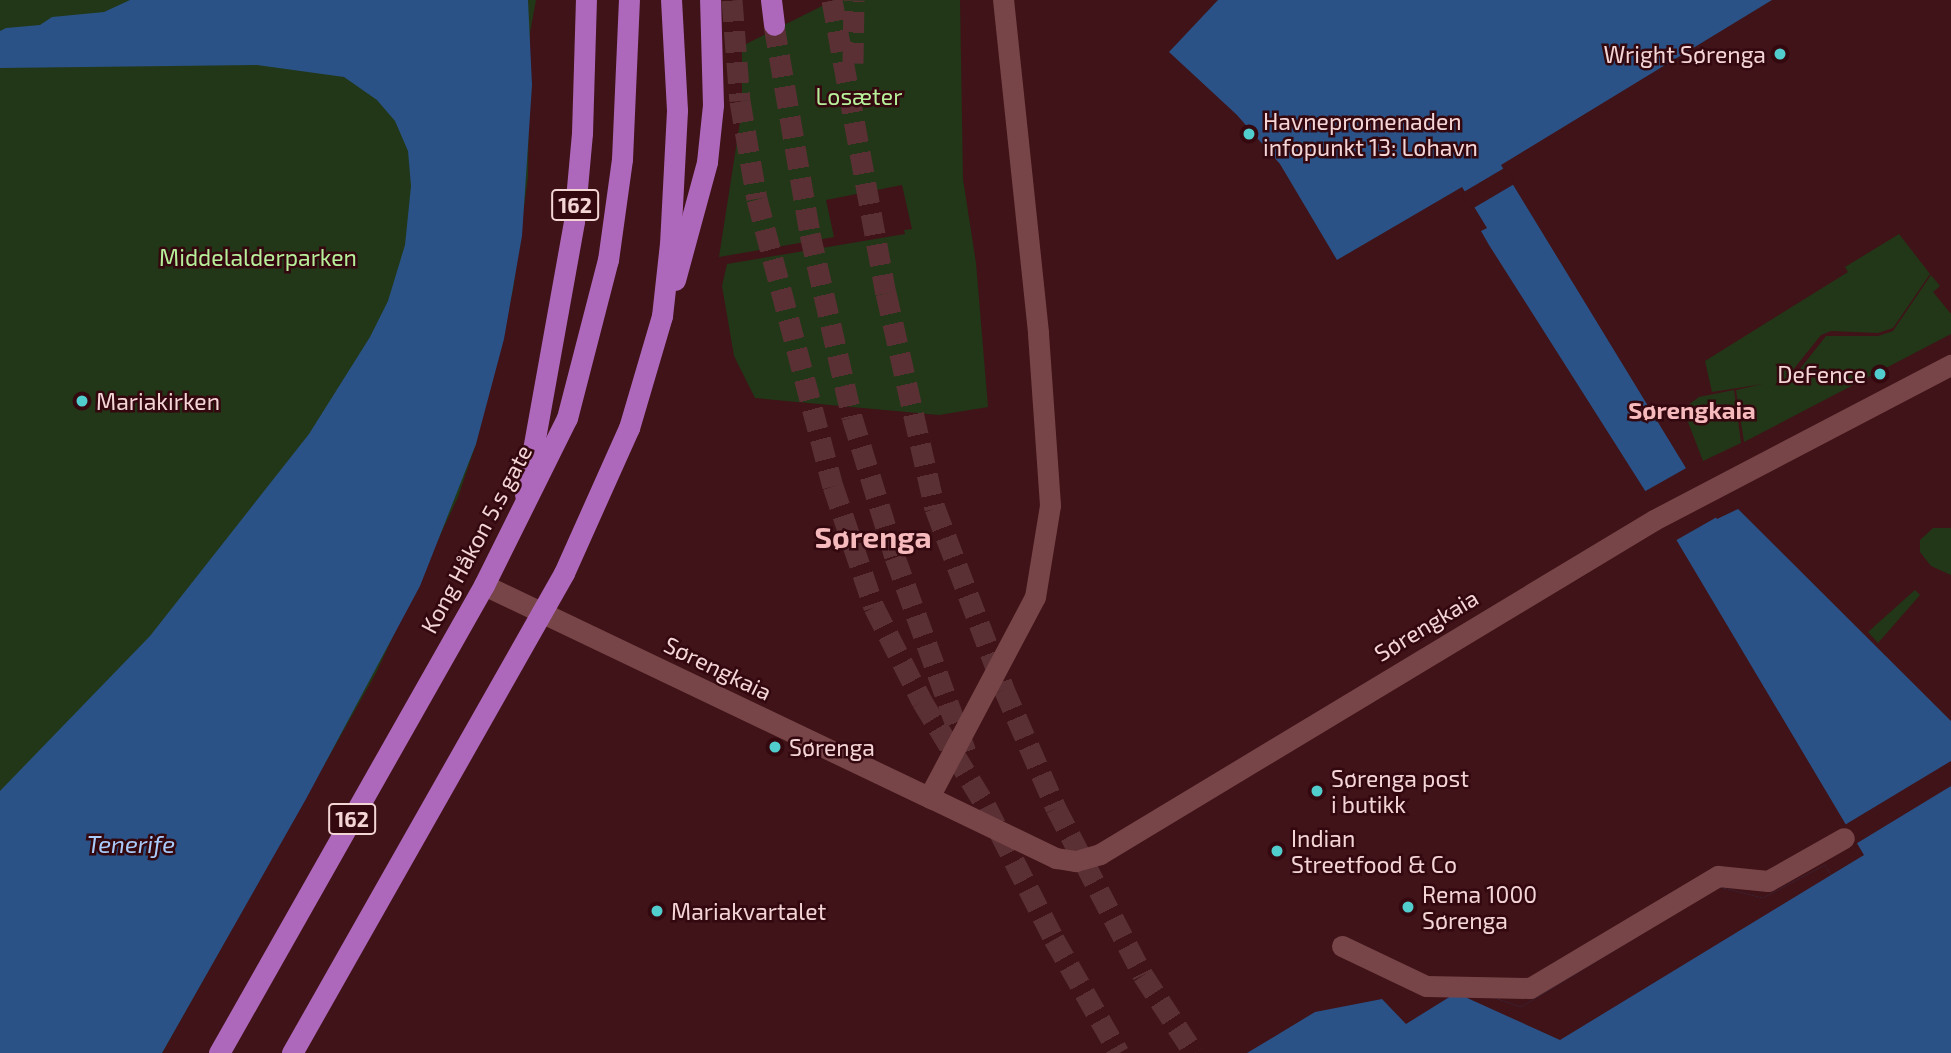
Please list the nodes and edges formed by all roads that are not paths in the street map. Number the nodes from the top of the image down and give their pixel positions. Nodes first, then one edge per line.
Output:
1 (586, 0) edge
2 (629, 0) edge
3 (671, 0) edge
4 (710, 0) edge
5 (771, 0) edge
6 (1003, 0) edge
7 (774, 26) tunnel mouth
8 (662, 316) junction
9 (1951, 365) edge
10 (523, 508) junction
11 (484, 585) junction
12 (541, 613) junction
13 (931, 798) junction
14 (1844, 838) dead end
15 (1342, 946) dead end
16 (219, 1053) edge
17 (292, 1053) edge

1 - 10 highway, 162
2 - 10 highway, Kong Håkon 5.s gate / 162
3 - 8 highway, 162
4 - 8 highway, 162
5 - 7 highway
6 - 13 street
8 - 12 highway, 162
9 - 13 street, Sørengkaia
10 - 11 highway, Kong Håkon 5.s gate / 162
11 - 12 street, Sørengkaia
11 - 16 highway, Kong Håkon 5.s gate / 162
12 - 13 street, Sørengkaia
12 - 17 highway, 162
14 - 15 street

